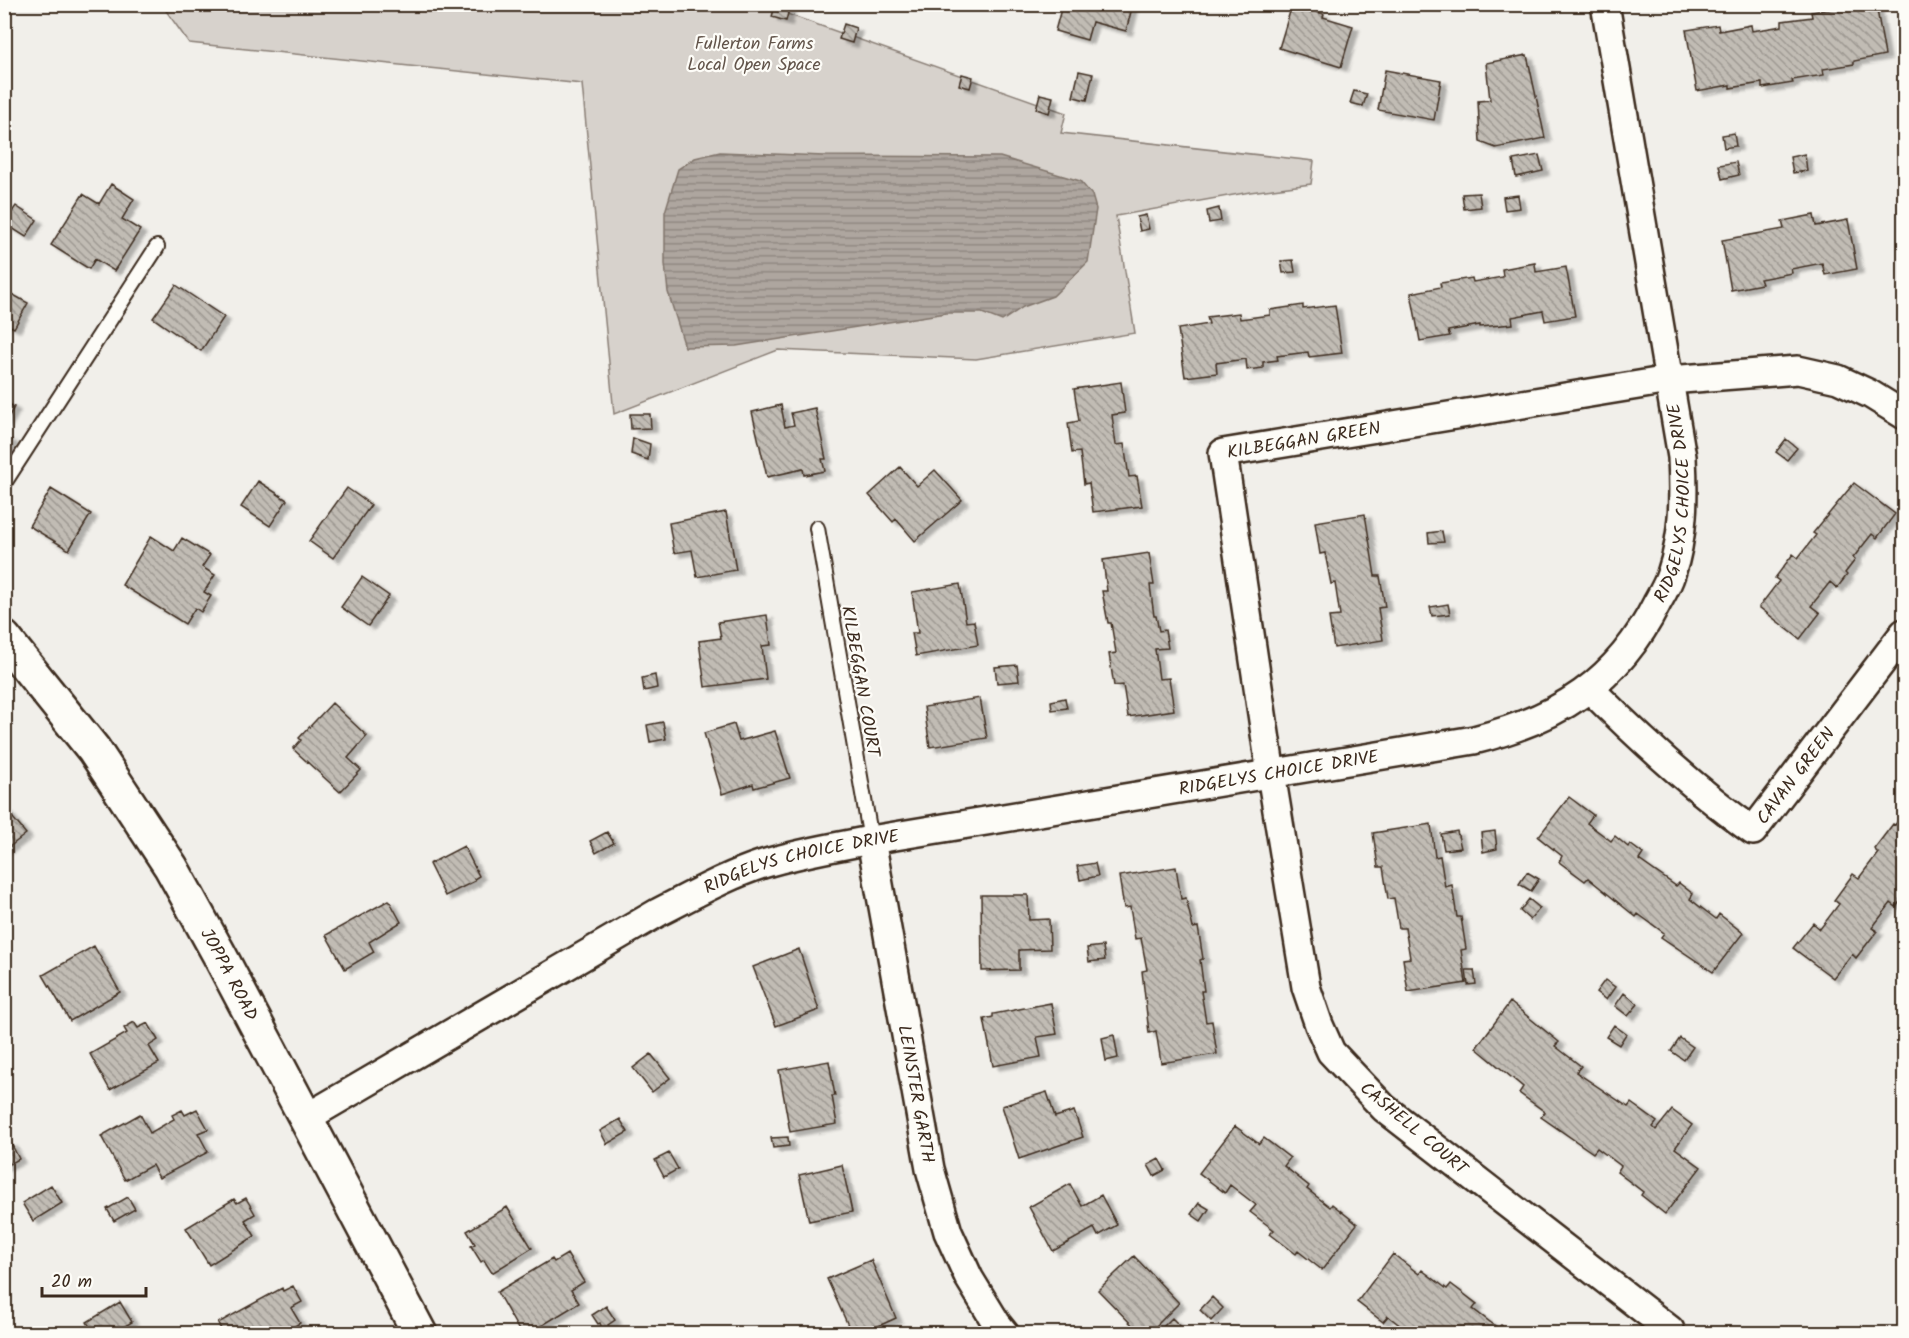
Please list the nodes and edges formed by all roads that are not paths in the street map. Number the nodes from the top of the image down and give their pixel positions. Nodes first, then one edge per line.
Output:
1 (1605, 4) edge
2 (157, 247) dead end
3 (1669, 380) junction
4 (1905, 416) edge
5 (4, 483) edge
6 (817, 528) dead end
7 (1905, 633) edge
8 (4, 638) edge
9 (1590, 689) junction
10 (1271, 774) junction
11 (871, 840) junction
12 (306, 1118) junction
13 (412, 1325) edge
14 (1670, 1330) dead end
15 (1005, 1334) edge

1 - 3 street, RIDGELYS CHOICE DRIVE
2 - 5 lane
3 - 4 street
3 - 9 street, RIDGELYS CHOICE DRIVE
3 - 10 street, KILBEGGAN GREEN
6 - 11 lane, KILBEGGAN COURT
7 - 9 street, CAVAN GREEN
8 - 12 main road, JOPPA ROAD
9 - 10 street, RIDGELYS CHOICE DRIVE
10 - 11 street, RIDGELYS CHOICE DRIVE
10 - 14 street, CASHELL COURT
11 - 12 street, RIDGELYS CHOICE DRIVE
11 - 15 street, LEINSTER GARTH
12 - 13 main road, JOPPA ROAD

